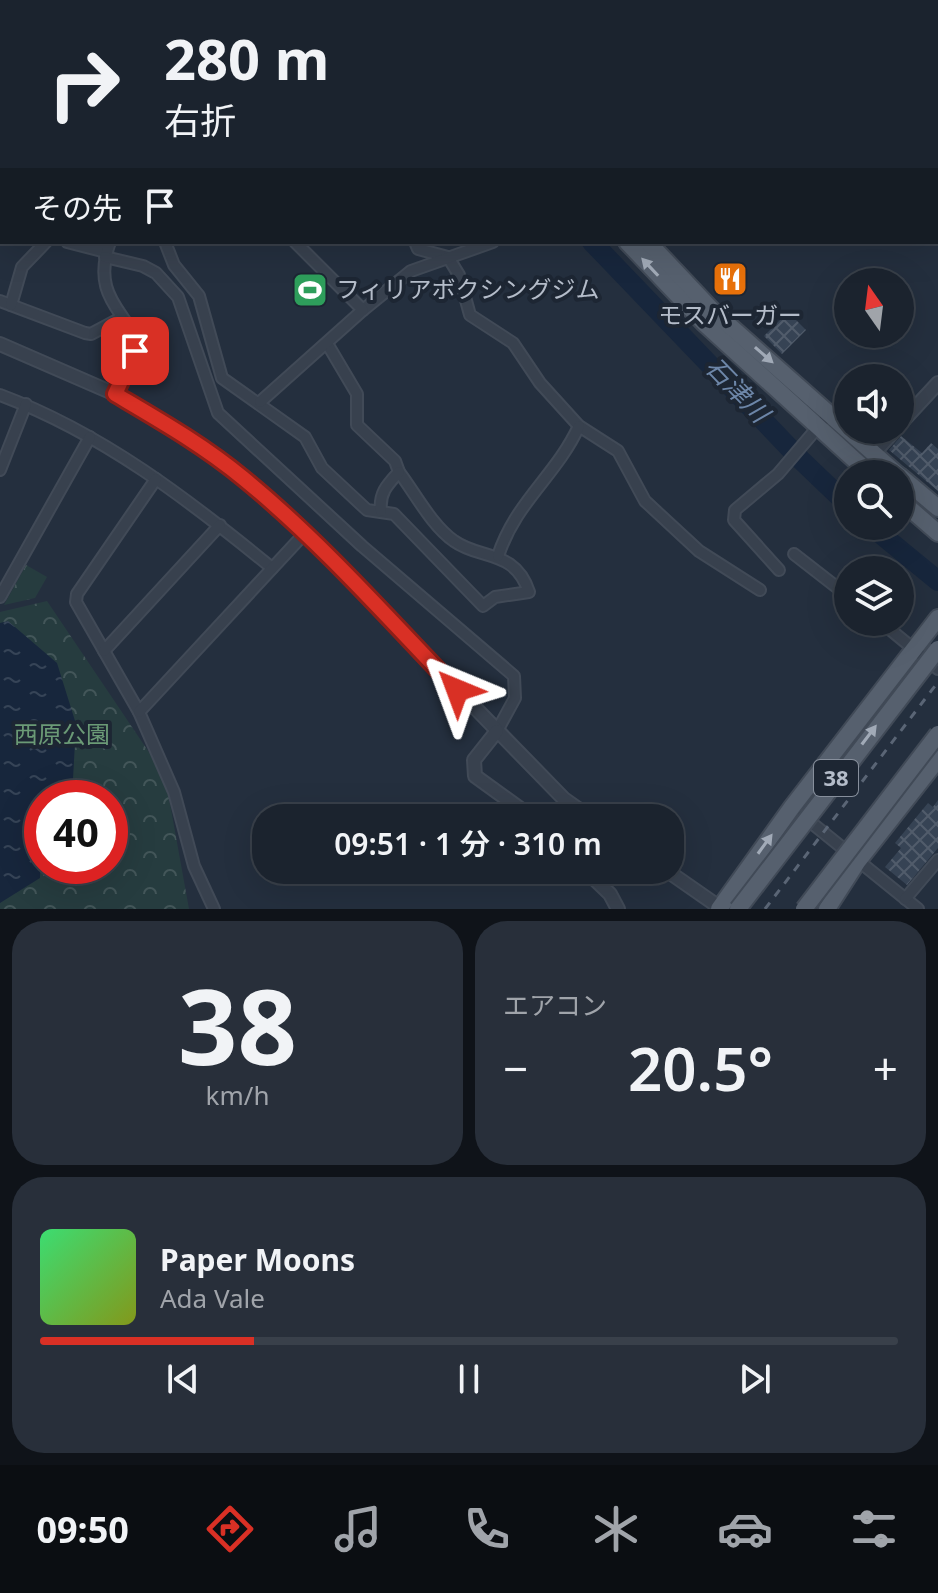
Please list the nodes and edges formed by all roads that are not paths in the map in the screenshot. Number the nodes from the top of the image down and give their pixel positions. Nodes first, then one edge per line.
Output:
1 (44, 244) edge
2 (76, 244) edge
3 (166, 244) edge
4 (297, 244) edge
5 (416, 244) edge
6 (487, 244) edge
7 (629, 244) edge
8 (650, 244) edge
9 (107, 251) edge
10 (448, 257) junction
11 (6, 303) edge
12 (363, 310) junction
13 (121, 318) junction
14 (0, 344) edge
15 (328, 345) junction
16 (938, 383) edge
17 (115, 394) junction
18 (0, 395) edge
19 (260, 402) junction
20 (26, 404) junction
21 (914, 409) edge
22 (829, 414) junction
23 (579, 426) junction
24 (812, 433) junction
25 (90, 437) junction
26 (882, 444) edge
27 (873, 454) junction
28 (850, 460) edge
29 (880, 460) edge
30 (0, 470) edge
31 (399, 472) junction
32 (156, 479) junction
33 (914, 488) edge
34 (938, 508) edge
35 (381, 511) junction
36 (914, 512) edge
37 (220, 525) junction
38 (305, 533) junction
39 (938, 533) edge
40 (794, 554) dead end
41 (498, 556) junction
42 (272, 568) junction
43 (779, 570) dead end
44 (834, 585) edge
45 (760, 590) dead end
46 (0, 597) edge
47 (938, 618) edge
48 (899, 636) edge
49 (914, 648) junction
50 (938, 649) edge
51 (104, 651) junction
52 (938, 669) edge
53 (139, 712) junction
54 (497, 731) junction
55 (938, 734) edge
56 (938, 759) edge
57 (514, 804) edge
58 (571, 804) edge
59 (792, 807) junction
60 (938, 860) edge
61 (858, 861) junction
62 (684, 883) edge
63 (600, 884) edge
64 (905, 899) junction
65 (214, 909) edge
66 (618, 909) edge
67 (720, 909) edge
68 (738, 909) edge
69 (804, 909) edge
70 (827, 909) edge
71 (918, 909) edge

1 - 11 street
2 - 9 street
3 - 19 street
4 - 12 street
5 - 10 street
6 - 10 street
24 -> 7 main road
8 -> 22 main road
9 - 13 street
9 - 54 street
10 - 12 street
10 - 23 street
11 - 13 street
12 - 15 street
13 - 17 street
14 - 17 street
15 - 19 street
15 - 31 street
16 - 21 street
17 - 38 street
18 - 20 street
19 - 35 street
20 - 25 street
20 - 30 street
22 - 24 street
22 - 27 main road
23 - 41 street
23 - 45 street
24 - 28 main road
24 - 43 street
25 - 32 street
25 - 46 street
26 - 27 street
27 - 29 main road
31 - 35 street
31 - 41 street
32 - 37 street
32 - 51 street
33 - 34 main road
35 - 41 street
36 - 39 main road
37 - 42 street
37 - 51 street
38 - 42 street
38 - 54 street
40 - 44 street
42 - 53 street
47 - 49 main road
48 - 49 street
49 - 52 street
49 - 59 main road
68 -> 50 main road, 38, bridge
51 - 53 street
53 - 65 street
54 - 57 street
54 - 58 street
55 - 69 main road, 38, bridge
56 - 61 main road
59 - 61 street
67 -> 59 main road
60 - 64 street
61 - 64 street
61 - 70 main road
62 - 67 street
63 - 66 street
64 - 71 street

